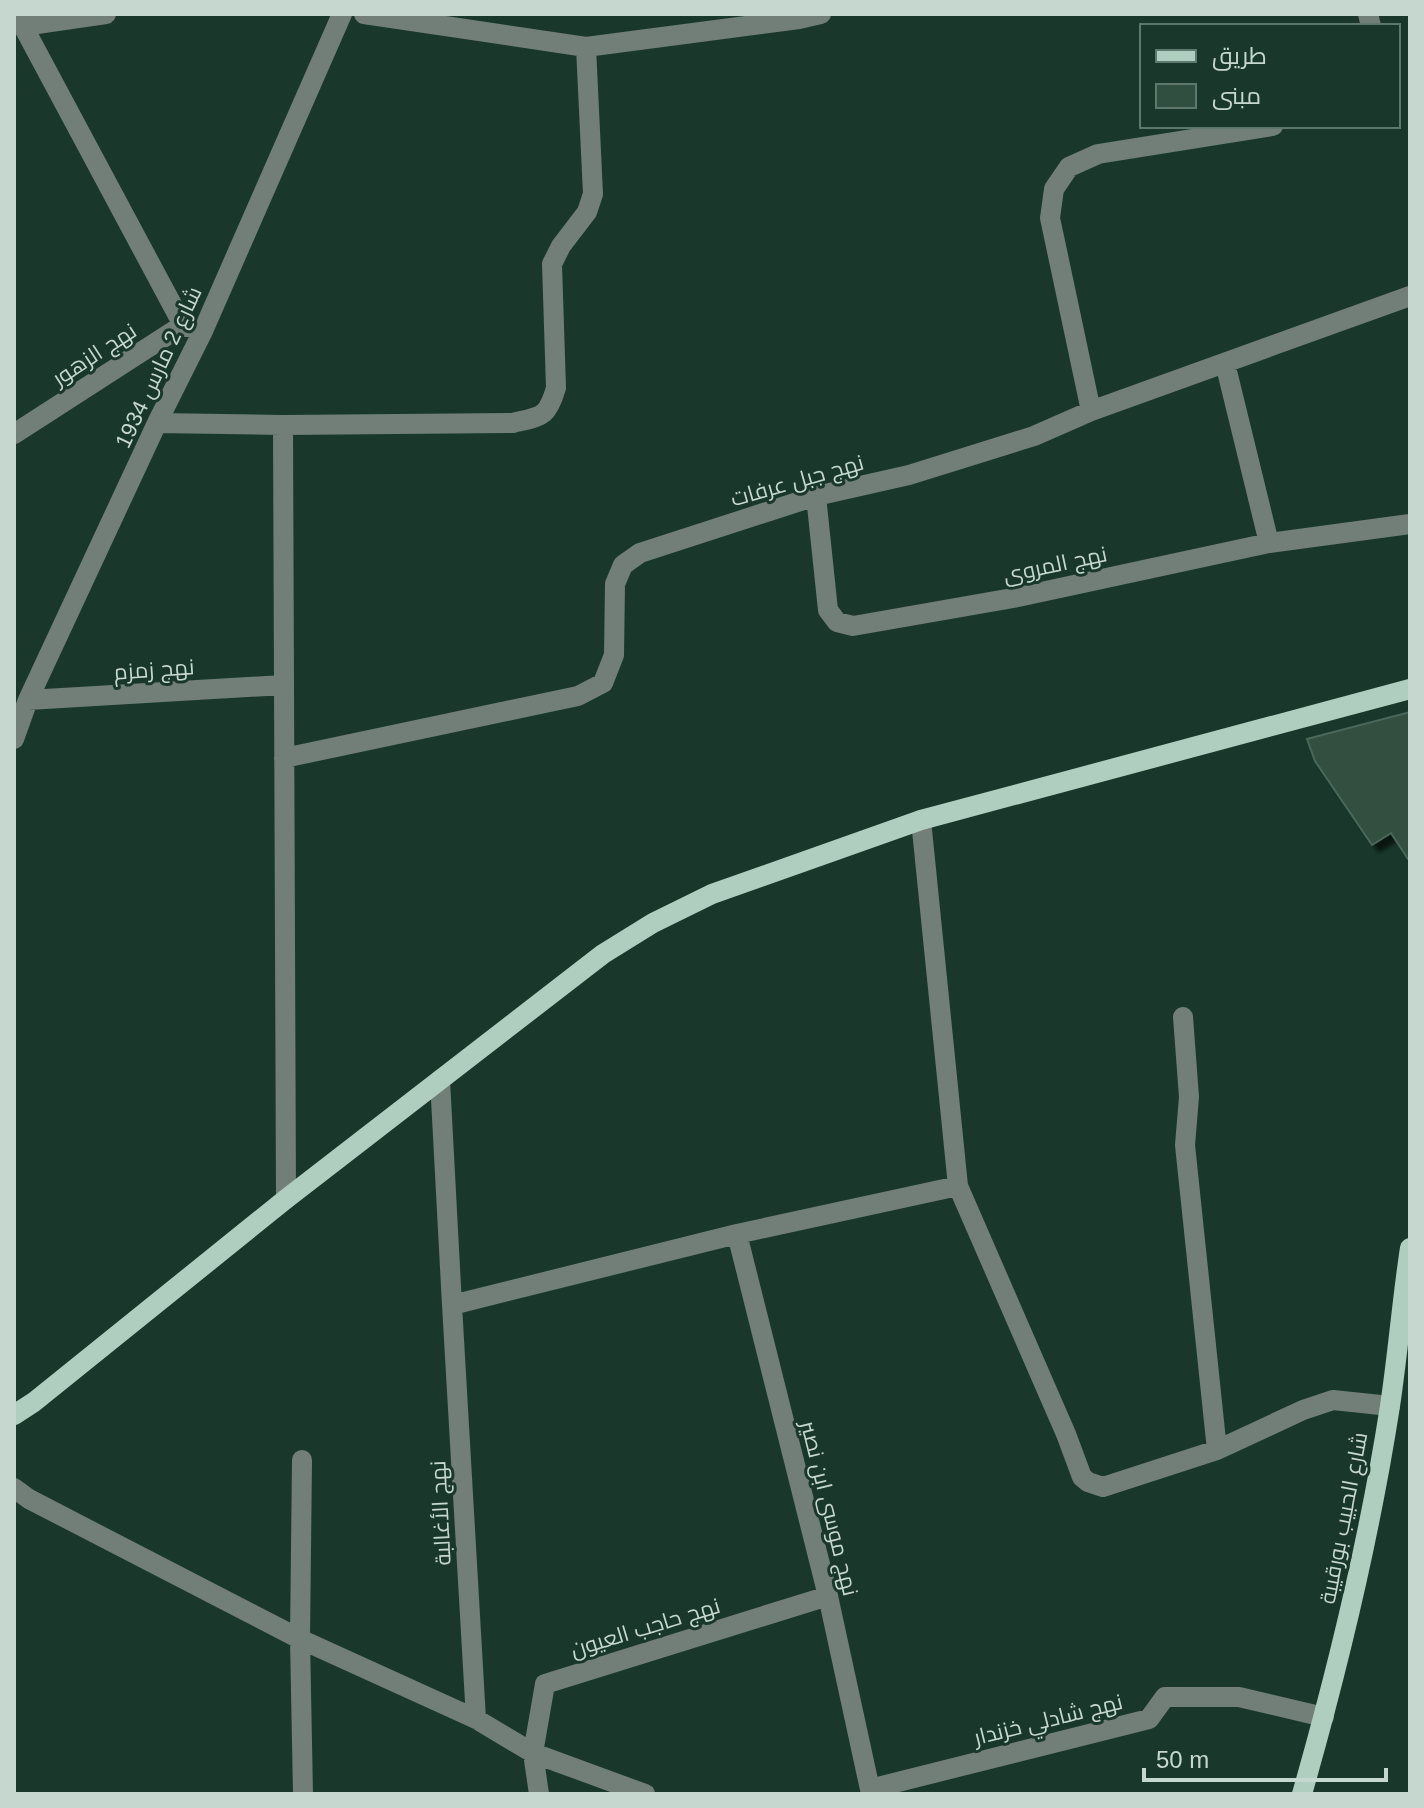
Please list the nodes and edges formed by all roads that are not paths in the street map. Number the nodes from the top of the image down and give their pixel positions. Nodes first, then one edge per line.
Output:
1 (106, 14) edge
2 (342, 14) edge
3 (364, 14) edge
4 (821, 14) edge
5 (798, 16) edge
6 (19, 20) edge
7 (586, 47) junction
8 (1260, 128) edge
9 (1410, 296) edge
10 (193, 328) junction
11 (1225, 363) junction
12 (1091, 411) junction
13 (157, 423) junction
14 (283, 425) junction
15 (14, 434) edge
16 (816, 496) junction
17 (1410, 524) edge
18 (1269, 543) junction
19 (283, 685) junction
20 (1410, 689) edge
21 (28, 700) junction
22 (14, 739) edge
23 (284, 758) junction
24 (921, 820) junction
25 (1183, 1017) dead end
26 (440, 1080) junction
27 (958, 1186) junction
28 (286, 1199) junction
29 (737, 1234) junction
30 (1410, 1248) edge
31 (452, 1305) junction
32 (1390, 1406) junction
33 (14, 1415) edge
34 (1217, 1450) junction
35 (302, 1460) dead end
36 (14, 1488) edge
37 (828, 1596) junction
38 (300, 1639) junction
39 (1324, 1717) junction
40 (476, 1719) junction
41 (533, 1753) junction
42 (870, 1791) edge
43 (303, 1794) edge
44 (539, 1794) edge
45 (645, 1794) edge
46 (1302, 1794) edge

1 - 6 street
2 - 10 street, شارع 2 مارس 1934
3 - 7 street
4 - 5 street
5 - 7 street
6 - 10 street
7 - 14 street
8 - 12 street
9 - 11 street, نهج جبل عرفات
10 - 13 street, شارع 2 مارس 1934
10 - 15 street, نهج الزهور
11 - 12 street, نهج جبل عرفات
11 - 18 street
12 - 16 street, نهج جبل عرفات
13 - 14 street
13 - 21 street, شارع 2 مارس 1934
14 - 19 street
16 - 18 street, نهج المروى
16 - 23 street, نهج جبل عرفات
17 - 18 street, نهج المروى
19 - 21 street, نهج زمزم
19 - 23 street
20 - 24 main road
21 - 22 street, شارع 2 مارس 1934
23 - 28 street
24 - 26 main road
24 - 27 street
25 - 34 street
26 - 28 main road
26 - 31 street, نهج الأغالبة
27 - 29 street
27 - 34 street
28 - 33 main road
29 - 31 street
29 - 37 street, نهج موسى ابن نصير
30 - 32 main road, شارع الحبيب بورقيبة
31 - 40 street, نهج الأغالبة
32 - 34 street
32 - 39 main road, شارع الحبيب بورقيبة
35 - 38 street
36 - 38 street
37 - 41 street, نهج حاجب العيون
37 - 42 street, نهج موسى ابن نصير
38 - 40 street
38 - 43 street
39 - 42 street, نهج شادلي خزندار
39 - 46 main road, شارع الحبيب بورقيبة
40 - 41 street
41 - 44 street
41 - 45 street

